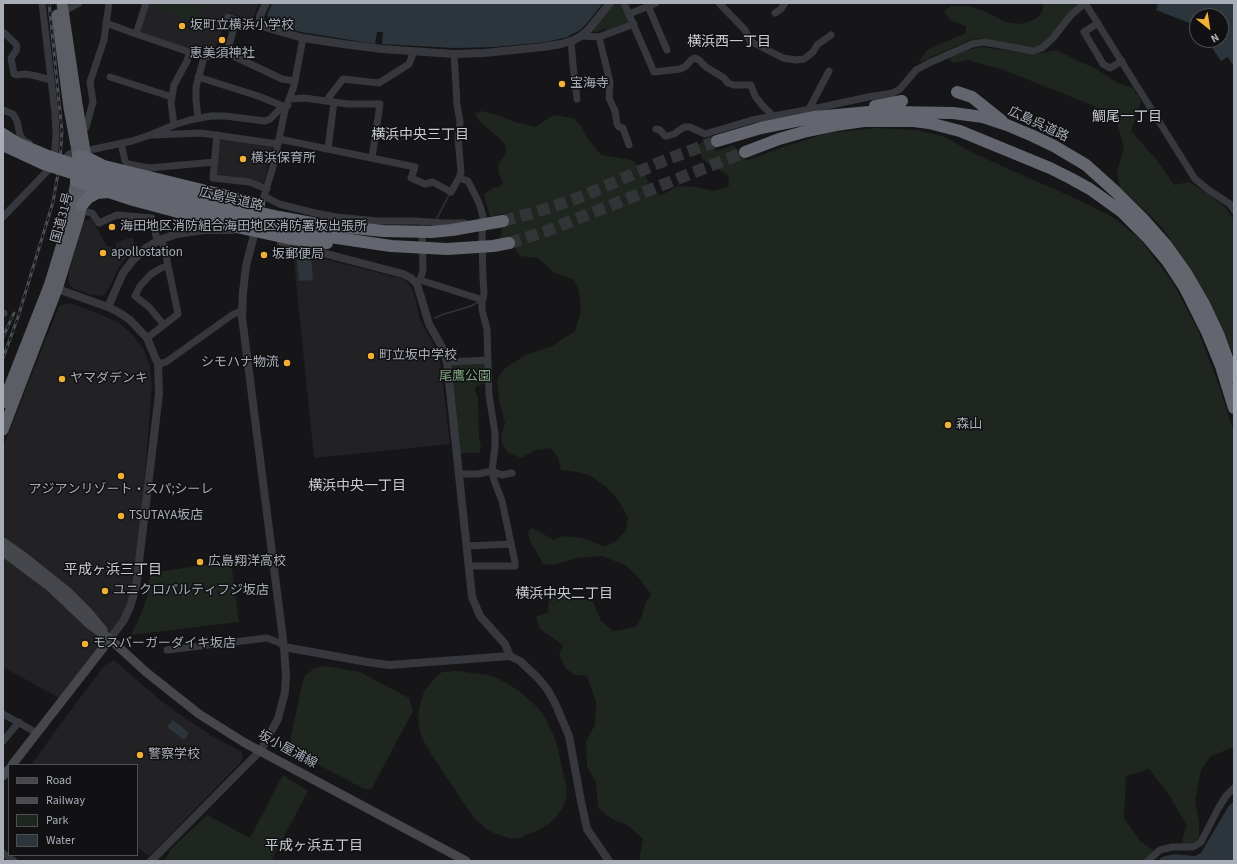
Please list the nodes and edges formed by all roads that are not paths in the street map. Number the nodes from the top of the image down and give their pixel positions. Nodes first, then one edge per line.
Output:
1 (42, 3) edge
2 (55, 3) edge
3 (79, 3) edge
4 (109, 3) edge
5 (146, 3) edge
6 (266, 3) edge
7 (610, 3) edge
8 (624, 3) edge
9 (656, 3) edge
10 (719, 3) edge
11 (785, 3) edge
12 (1085, 3) edge
13 (648, 6) junction
14 (63, 7) edge
15 (775, 12) dead end
16 (629, 14) junction
17 (228, 17) dead end
18 (236, 20) junction
19 (262, 22) junction
20 (106, 23) junction
21 (1098, 23) junction
22 (634, 24) junction
23 (3, 32) edge
24 (136, 34) junction
25 (831, 35) dead end
26 (581, 36) junction
27 (598, 37) junction
28 (303, 38) junction
29 (571, 41) junction
30 (667, 50) dead end
31 (190, 52) junction
32 (414, 52) junction
33 (227, 53) junction
34 (454, 54) junction
35 (204, 57) junction
36 (1122, 62) junction
37 (829, 71) dead end
38 (110, 77) dead end
39 (198, 78) junction
40 (51, 80) junction
41 (294, 81) junction
42 (957, 92) dead end
43 (172, 97) junction
44 (577, 99) dead end
45 (902, 101) dead end
46 (326, 102) junction
47 (334, 102) junction
48 (287, 103) junction
49 (3, 110) edge
50 (812, 113) junction
51 (773, 116) junction
52 (198, 118) junction
53 (174, 125) junction
54 (1007, 125) junction
55 (656, 128) dead end
56 (82, 132) junction
57 (3, 134) edge
58 (150, 135) junction
59 (217, 135) junction
60 (717, 141) tunnel mouth
61 (278, 142) junction
62 (121, 143) junction
63 (3, 145) edge
64 (629, 145) dead end
65 (328, 149) junction
66 (746, 152) tunnel mouth
67 (55, 153) junction
68 (83, 154) junction
69 (372, 158) junction
70 (215, 162) junction
71 (54, 164) junction
72 (459, 178) junction
73 (81, 183) junction
74 (267, 189) junction
75 (109, 192) junction
76 (264, 196) junction
77 (81, 208) junction
78 (1234, 210) edge
79 (3, 217) edge
80 (503, 221) tunnel mouth
81 (422, 222) junction
82 (479, 225) junction
83 (254, 234) junction
84 (159, 240) junction
85 (509, 243) tunnel mouth
86 (447, 249) junction
87 (168, 266) junction
88 (417, 281) junction
89 (53, 288) junction
90 (483, 300) junction
91 (108, 307) junction
92 (243, 310) junction
93 (164, 325) junction
94 (146, 338) junction
95 (488, 360) junction
96 (447, 362) junction
97 (158, 364) junction
98 (1234, 377) edge
99 (3, 403) edge
100 (1234, 408) edge
101 (3, 430) edge
102 (492, 471) junction
103 (512, 473) dead end
104 (460, 474) junction
105 (3, 542) edge
106 (511, 544) junction
107 (467, 546) junction
108 (3, 552) edge
109 (470, 566) junction
110 (110, 639) junction
111 (284, 647) junction
112 (167, 650) dead end
113 (510, 656) junction
114 (3, 714) edge
115 (19, 722) junction
116 (37, 733) junction
117 (3, 741) edge
118 (261, 750) junction
119 (13, 763) edge
120 (1234, 788) edge
121 (3, 853) edge
122 (14, 861) edge
123 (151, 861) edge
124 (466, 861) edge
125 (609, 861) edge
126 (1148, 861) edge

1 - 40 street
2 - 68 highway, 国道31号
3 - 14 street
4 - 20 street
5 - 24 street
6 - 19 street
7 - 26 street
8 - 16 street
9 - 13 street
10 - 25 street
11 - 15 street
12 - 21 street
12 - 50 street
13 - 16 street
13 - 30 street
14 - 56 highway, 国道31号
16 - 22 street
17 - 18 street
18 - 19 street
18 - 33 street
19 - 28 street
20 - 24 street
20 - 56 street
21 - 36 street
21 - 36 street
22 - 27 street
22 - 51 street
23 - 40 street
24 - 31 street
26 - 27 street
26 - 29 street
27 - 64 street
28 - 32 street
28 - 41 street
29 - 34 street
29 - 44 street
31 - 35 street
31 - 43 street
32 - 34 street
32 - 46 street
33 - 35 street
33 - 41 street
34 - 72 street
35 - 39 street
36 - 78 street
37 - 50 street
38 - 43 street
39 - 48 street
39 - 52 street
40 - 67 street
41 - 48 street
42 - 54 highway
43 - 53 street
45 - 50 highway
46 - 47 street
46 - 48 street
47 - 65 street
47 - 69 street
48 - 52 street
48 - 61 street
49 - 67 street
50 - 51 street
50 - 54 highway, 広島呉道路
50 - 60 highway, 広島呉道路
51 - 55 street
52 - 53 street
53 - 58 street
54 - 98 highway, 広島呉道路
56 - 68 highway, 国道31号
57 - 82 highway, 広島呉道路, bridge
58 - 59 street
58 - 62 street
59 - 61 street
59 - 70 street
61 - 65 street
61 - 74 street
62 - 68 street
62 - 70 street
63 - 86 highway, 広島呉道路, bridge
65 - 69 street
66 - 100 highway
67 - 71 street
68 - 71 street
68 - 73 highway, 国道31号
68 - 82 highway, bridge
69 - 72 street
70 - 74 street
71 - 79 street
72 - 82 street
73 - 75 highway
73 - 77 highway, 国道31号
73 - 89 highway, 国道31号
74 - 76 street
75 - 77 highway
75 - 86 highway, bridge
76 - 81 street
76 - 83 street
77 - 84 street
77 - 89 highway, 国道31号
80 - 82 highway, 広島呉道路, bridge
81 - 82 street
81 - 88 street
82 - 90 street
83 - 84 street
83 - 88 street
83 - 92 street
84 - 87 street
84 - 91 street
85 - 86 highway, 広島呉道路, bridge
87 - 93 street
87 - 93 street
88 - 90 street
88 - 96 street
89 - 91 street
89 - 99 highway, 国道31号
89 - 101 highway, 国道31号
90 - 95 street
91 - 94 street
92 - 97 street
92 - 111 street
93 - 94 street
94 - 97 street
95 - 96 street
95 - 102 street
96 - 104 street
97 - 110 street
102 - 103 street
102 - 104 street
102 - 106 street
104 - 107 street
105 - 110 main road, 坂小屋浦線
106 - 107 street
106 - 109 street
107 - 109 street
108 - 110 main road, 坂小屋浦線
109 - 113 street
110 - 116 main road
110 - 118 main road, 坂小屋浦線
111 - 112 street
111 - 113 street
111 - 118 street
113 - 125 street
114 - 115 street
115 - 116 street
115 - 117 street
116 - 119 main road
118 - 123 street
118 - 124 main road, 坂小屋浦線
120 - 126 street
121 - 122 street

